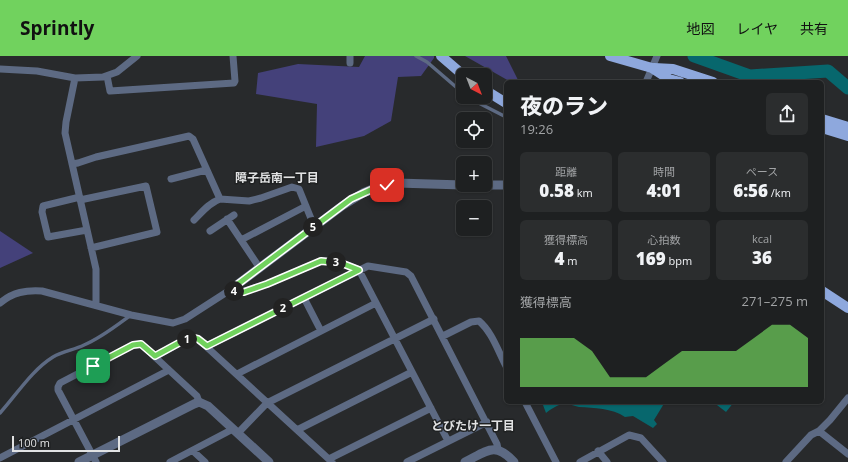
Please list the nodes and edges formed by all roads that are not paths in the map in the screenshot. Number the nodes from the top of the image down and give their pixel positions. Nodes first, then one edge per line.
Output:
1 (137, 56) edge
2 (233, 56) edge
3 (416, 56) edge
4 (441, 56) edge
5 (610, 56) edge
6 (657, 56) edge
7 (652, 68) junction
8 (0, 69) edge
9 (456, 69) edge
10 (107, 76) junction
11 (75, 78) junction
12 (647, 80) edge
13 (673, 80) edge
14 (707, 80) edge
15 (456, 87) edge
16 (492, 94) edge
17 (504, 102) edge
18 (481, 104) edge
19 (504, 116) edge
20 (824, 120) edge
21 (824, 128) edge
22 (847, 132) edge
23 (72, 164) junction
24 (206, 170) junction
25 (171, 179) dead end
26 (456, 185) edge
27 (492, 186) edge
28 (504, 186) edge
29 (80, 199) junction
30 (220, 199) junction
31 (306, 206) junction
32 (194, 220) dead end
33 (316, 225) junction
34 (87, 230) junction
35 (210, 231) dead end
36 (241, 240) junction
37 (91, 248) junction
38 (260, 267) junction
39 (359, 270) junction
40 (230, 290) junction
41 (824, 292) edge
42 (304, 298) junction
43 (0, 303) edge
44 (376, 303) junction
45 (96, 305) junction
46 (848, 308) edge
47 (131, 315) junction
48 (434, 319) junction
49 (321, 331) junction
50 (443, 336) junction
51 (394, 338) junction
52 (207, 346) junction
53 (155, 356) junction
54 (504, 362) edge
55 (169, 370) junction
56 (412, 372) junction
57 (237, 374) junction
58 (847, 400) edge
59 (199, 402) junction
60 (267, 403) junction
61 (526, 404) edge
62 (431, 408) junction
63 (0, 413) edge
64 (74, 419) junction
65 (486, 422) junction
66 (298, 430) junction
67 (236, 431) junction
68 (819, 431) junction
69 (448, 441) junction
70 (498, 449) junction
71 (193, 451) junction
72 (598, 452) junction
73 (848, 454) edge
74 (0, 458) edge
75 (95, 458) edge
76 (330, 460) edge
77 (79, 462) edge
78 (170, 462) edge
79 (205, 462) edge
80 (270, 462) edge
81 (407, 462) edge
82 (465, 462) edge
83 (514, 462) edge
84 (556, 462) edge
85 (580, 462) edge
86 (607, 462) edge
87 (663, 462) edge
88 (786, 462) edge

1 - 10 street
2 - 10 street
3 - 15 lane
4 - 9 main road
5 - 7 main road
6 - 7 street
7 - 12 street
7 - 13 main road
7 - 14 main road
8 - 11 street
10 - 11 street
11 - 23 street
16 - 17 main road
18 - 19 lane
20 - 22 main road
21 - 22 main road
23 - 24 street
23 - 29 street
24 - 25 street
24 - 30 street
26 - 33 street
27 - 28 street
29 - 34 street
29 - 34 street
29 - 37 street
30 - 31 street
30 - 32 street
31 - 33 street
31 - 36 street
33 - 38 street
34 - 37 street
35 - 36 street
36 - 38 street
37 - 45 street
38 - 40 street
39 - 40 street
39 - 42 street
39 - 44 street
39 - 48 street
40 - 47 street
41 - 46 main road
42 - 49 street
42 - 52 street
43 - 45 street
44 - 49 street
44 - 51 street
45 - 47 street
47 - 63 lane
48 - 50 street
48 - 51 street
49 - 57 street
50 - 54 street
50 - 65 street
51 - 56 street
51 - 60 street
52 - 53 street
52 - 57 street
53 - 55 street
53 - 64 street
55 - 59 street
55 - 64 street
56 - 62 street
56 - 66 street
57 - 60 street
58 - 68 street
59 - 67 street
59 - 75 street
60 - 66 street
60 - 67 street
61 - 84 street
62 - 69 street
62 - 76 street
64 - 74 street
64 - 75 street
65 - 69 street
65 - 70 street
66 - 76 street
67 - 71 street
67 - 80 street
68 - 73 street
68 - 88 street
69 - 81 street
70 - 82 street
70 - 83 street
71 - 78 street
71 - 79 street
72 - 85 street
72 - 86 street
72 - 87 street
75 - 77 street

